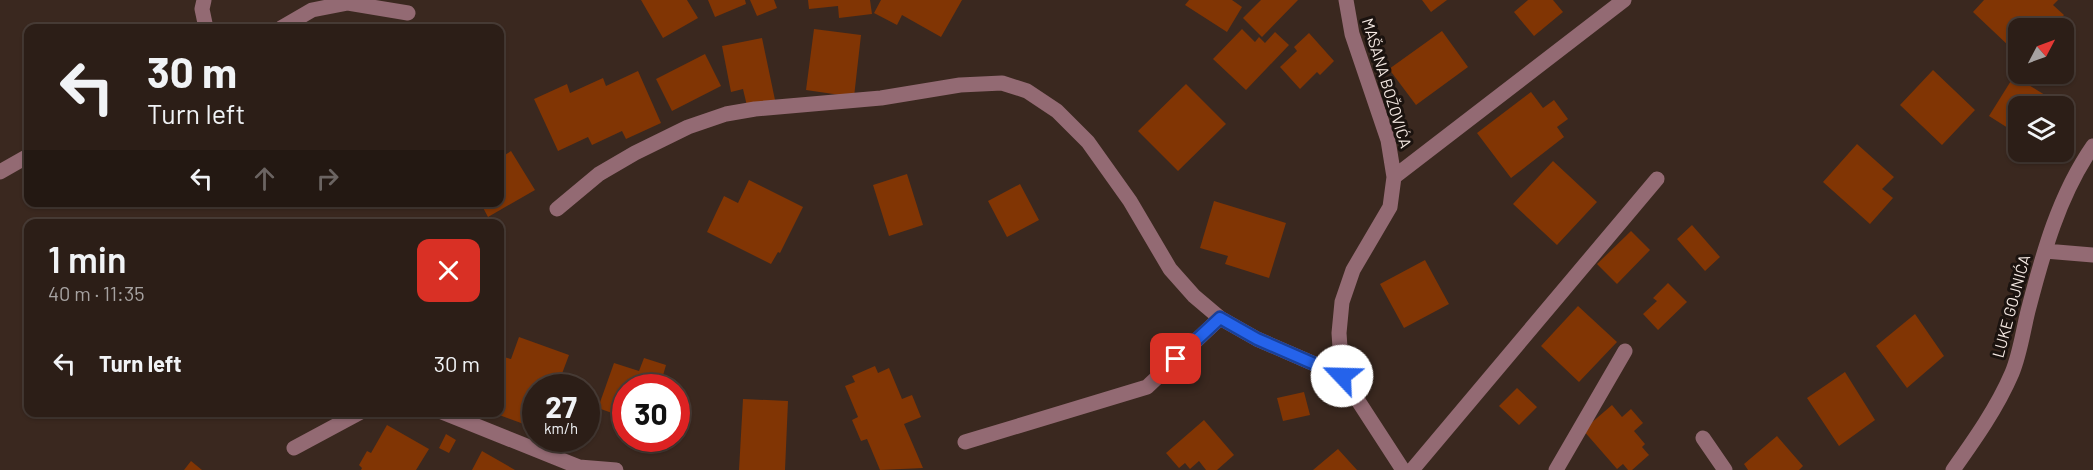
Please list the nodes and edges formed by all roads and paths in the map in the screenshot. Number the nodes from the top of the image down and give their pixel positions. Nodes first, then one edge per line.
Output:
1 (204, 0) edge
2 (1346, 0) edge
3 (1624, 0) edge
4 (408, 13) dead end
5 (205, 24) edge
6 (288, 24) edge
7 (2093, 146) edge
8 (24, 158) edge
9 (0, 172) edge
10 (1394, 177) junction
11 (1658, 179) dead end
12 (557, 209) dead end
13 (2045, 251) junction
14 (2093, 255) edge
15 (1220, 318) junction
16 (1624, 351) dead end
17 (1342, 376) junction
18 (352, 417) edge
19 (454, 417) edge
20 (1703, 438) dead end
21 (965, 442) dead end
22 (294, 448) dead end
23 (578, 468) edge
24 (616, 470) edge
25 (1403, 470) edge
26 (1412, 470) edge
27 (1556, 470) edge
28 (1725, 470) edge
29 (1953, 470) edge

1 - 5 street
2 - 10 street, MAŠANA BOŽOVIĆA
3 - 10 street
4 - 6 street
7 - 13 street, LUKE GOJNIĆA
8 - 9 street
10 - 17 street, MAŠANA BOŽOVIĆA
11 - 26 street
12 - 15 street
13 - 14 street
13 - 29 street, LUKE GOJNIĆA
15 - 17 street
15 - 21 street
16 - 27 street
17 - 25 street
18 - 22 street
19 - 23 street
20 - 28 street
23 - 24 street

